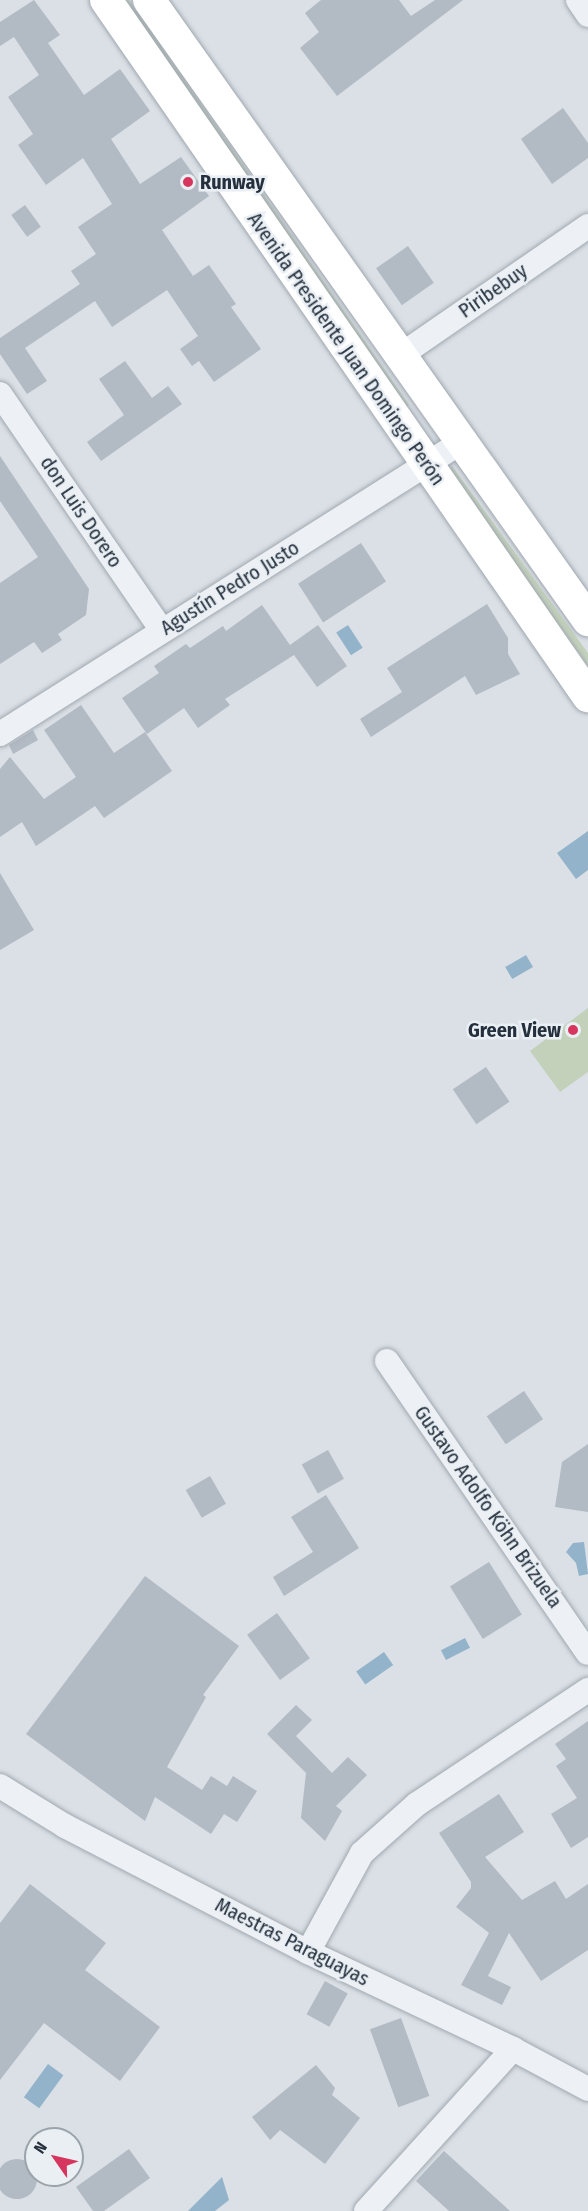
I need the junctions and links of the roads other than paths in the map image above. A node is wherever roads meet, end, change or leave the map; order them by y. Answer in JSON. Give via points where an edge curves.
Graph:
{"nodes":[{"id":1,"x":106,"y":0,"type":"edge"},
{"id":2,"x":149,"y":0,"type":"edge"},
{"id":3,"x":578,"y":0,"type":"edge"},
{"id":4,"x":588,"y":15,"type":"edge"},
{"id":5,"x":588,"y":226,"type":"edge"},
{"id":6,"x":398,"y":357,"type":"junction"},
{"id":7,"x":0,"y":394,"type":"edge"},
{"id":8,"x":460,"y":443,"type":"junction"},
{"id":9,"x":426,"y":466,"type":"junction"},
{"id":10,"x":588,"y":620,"type":"edge"},
{"id":11,"x":162,"y":631,"type":"junction"},
{"id":12,"x":588,"y":696,"type":"edge"},
{"id":13,"x":0,"y":734,"type":"edge"},
{"id":14,"x":387,"y":1361,"type":"dead end"},
{"id":15,"x":588,"y":1653,"type":"edge"},
{"id":16,"x":588,"y":1690,"type":"edge"},
{"id":17,"x":0,"y":1786,"type":"edge"},
{"id":18,"x":308,"y":1952,"type":"junction"},
{"id":19,"x":513,"y":2049,"type":"junction"},
{"id":20,"x":588,"y":2089,"type":"edge"},
{"id":21,"x":366,"y":2211,"type":"edge"}],
"edges":[{"from":1,"to":9,"type":"main road","name":"Avenida Presidente Juan Domingo Perón"},
{"from":2,"to":6,"type":"main road","name":"Avenida Presidente Juan Domingo Perón"},
{"from":3,"to":4,"type":"street"},
{"from":5,"to":6,"type":"street","name":"Piribebuy"},
{"from":6,"to":8,"type":"main road","name":"Avenida Presidente Juan Domingo Perón"},
{"from":7,"to":11,"type":"street","name":"don Luis Dorero"},
{"from":8,"to":9,"type":"street","name":"Agustín Pedro Justo"},
{"from":8,"to":10,"type":"main road","name":"Avenida Presidente Juan Domingo Perón"},
{"from":9,"to":11,"type":"street","name":"Agustín Pedro Justo"},
{"from":9,"to":12,"type":"main road","name":"Avenida Presidente Juan Domingo Perón"},
{"from":11,"to":13,"type":"street","name":"Agustín Pedro Justo"},
{"from":14,"to":15,"type":"street","name":"Gustavo Adolfo Köhn Brizuela"},
{"from":16,"to":18,"type":"street","via":[[417,1804],[362,1853]]},
{"from":17,"to":18,"type":"street","name":"Maestras Paraguayas","via":[[65,1826]]},
{"from":18,"to":19,"type":"street","name":"Maestras Paraguayas"},
{"from":19,"to":20,"type":"street","name":"Maestras Paraguayas"},
{"from":19,"to":21,"type":"street"}]}
